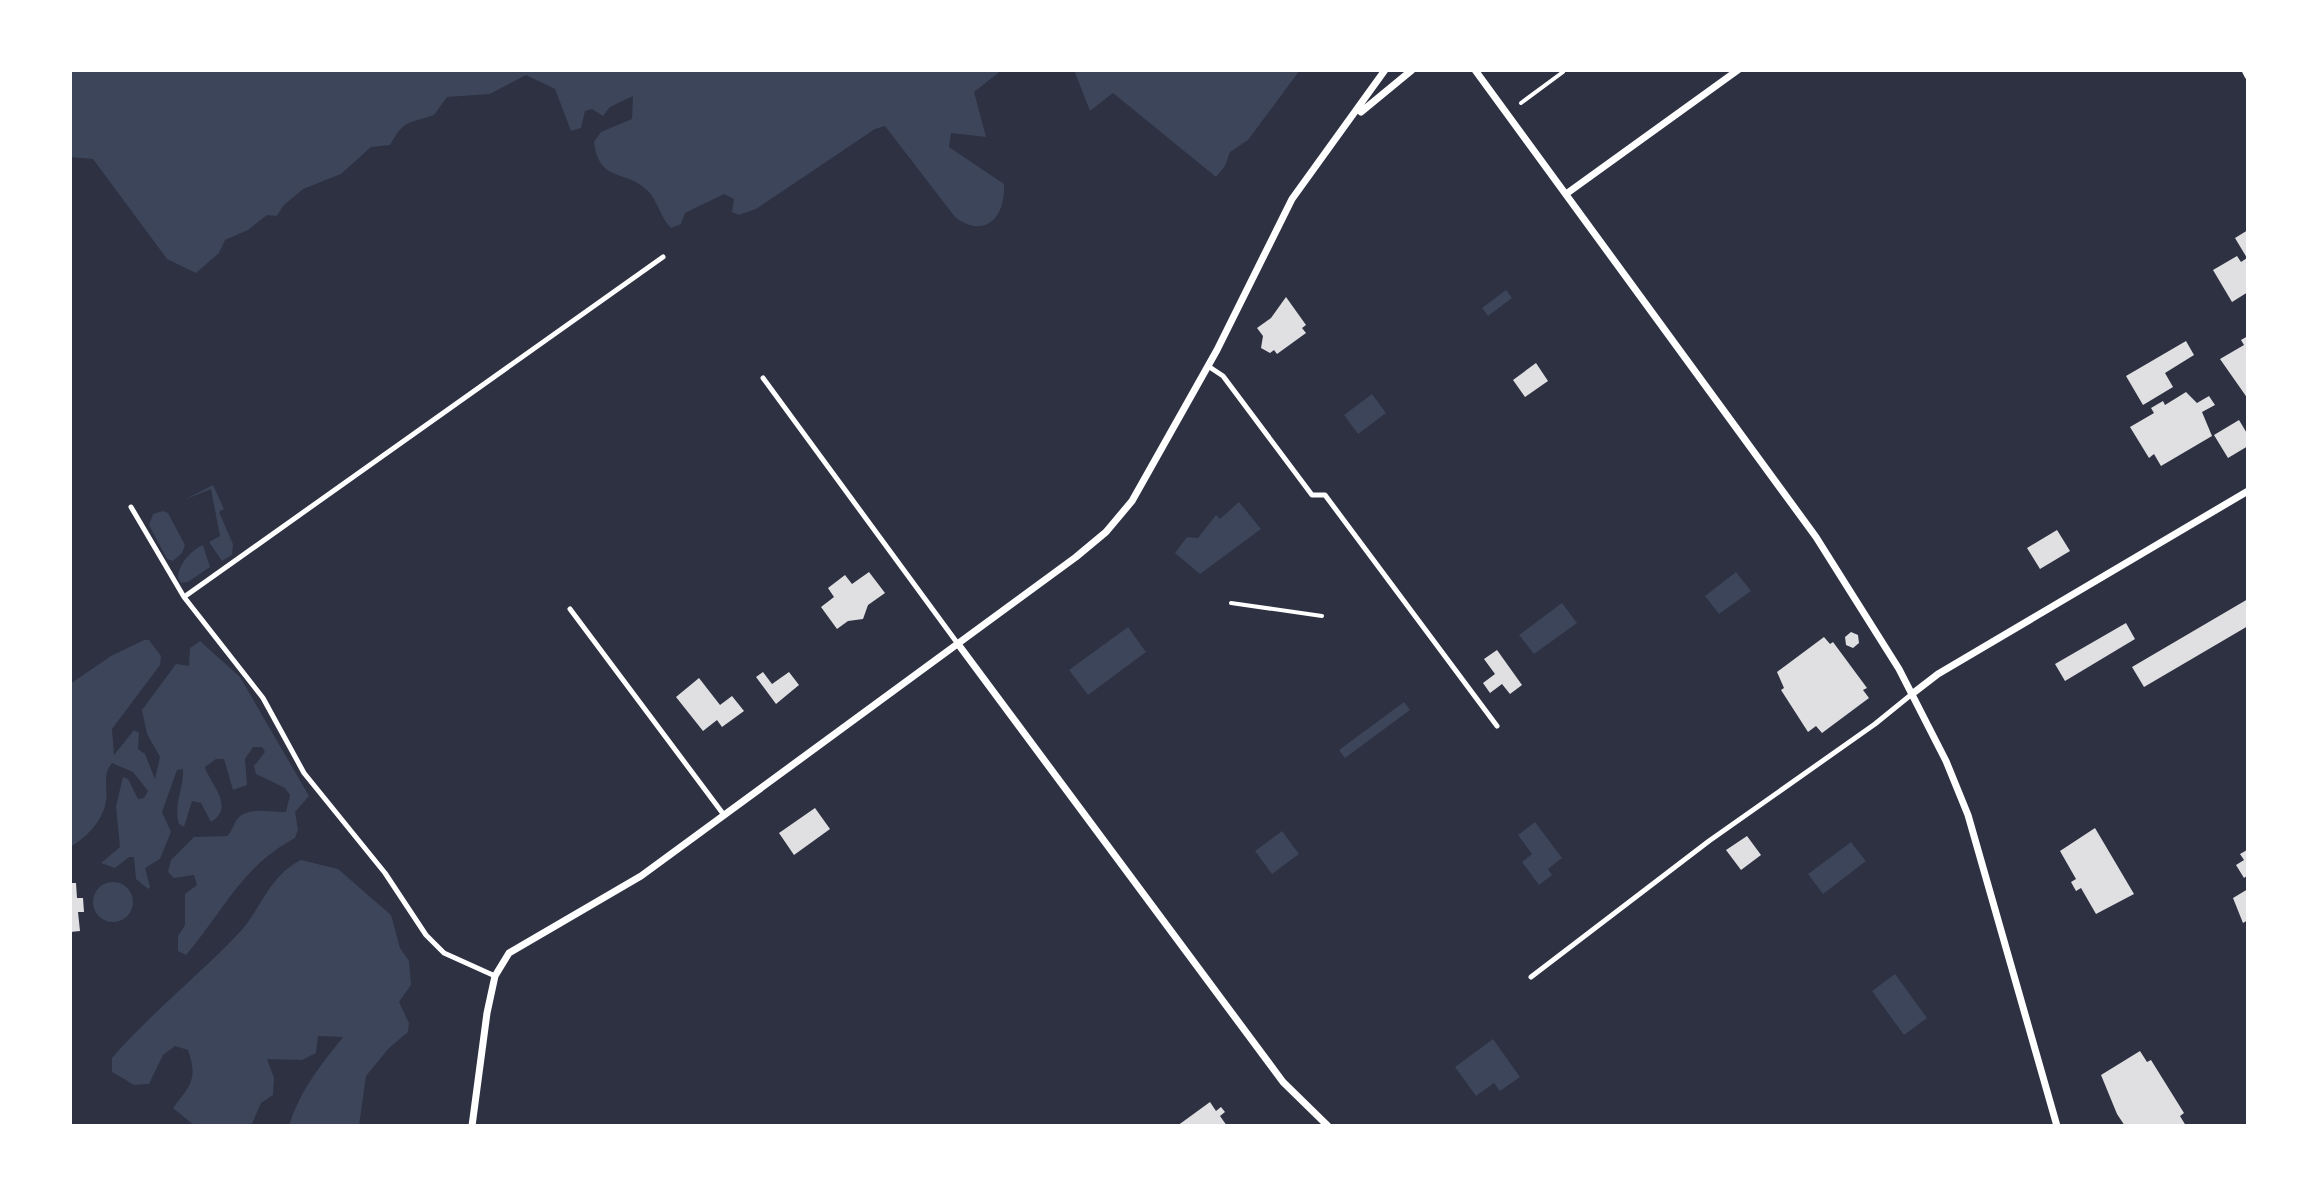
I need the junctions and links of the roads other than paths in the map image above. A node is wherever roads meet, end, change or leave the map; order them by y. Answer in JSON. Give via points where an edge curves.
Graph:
{"nodes":[{"id":1,"x":1385,"y":70,"type":"edge"},
{"id":2,"x":1412,"y":70,"type":"edge"},
{"id":3,"x":1738,"y":70,"type":"edge"},
{"id":4,"x":2245,"y":70,"type":"edge"},
{"id":5,"x":1475,"y":71,"type":"edge"},
{"id":6,"x":1563,"y":72,"type":"edge"},
{"id":7,"x":2248,"y":76,"type":"edge"},
{"id":8,"x":1368,"y":101,"type":"junction"},
{"id":9,"x":1521,"y":103,"type":"dead end"},
{"id":10,"x":1566,"y":194,"type":"junction"},
{"id":11,"x":663,"y":257,"type":"dead end"},
{"id":12,"x":1208,"y":366,"type":"junction"},
{"id":13,"x":763,"y":378,"type":"dead end"},
{"id":14,"x":2248,"y":491,"type":"edge"},
{"id":15,"x":131,"y":507,"type":"dead end"},
{"id":16,"x":184,"y":597,"type":"junction"},
{"id":17,"x":1231,"y":603,"type":"dead end"},
{"id":18,"x":570,"y":609,"type":"dead end"},
{"id":19,"x":1322,"y":616,"type":"dead end"},
{"id":20,"x":958,"y":644,"type":"junction"},
{"id":21,"x":1912,"y":694,"type":"junction"},
{"id":22,"x":1497,"y":726,"type":"dead end"},
{"id":23,"x":724,"y":815,"type":"junction"},
{"id":24,"x":495,"y":976,"type":"junction"},
{"id":25,"x":1531,"y":977,"type":"dead end"},
{"id":26,"x":472,"y":1126,"type":"edge"},
{"id":27,"x":1328,"y":1126,"type":"edge"},
{"id":28,"x":2057,"y":1126,"type":"edge"}],
"edges":[{"from":1,"to":8,"type":"street"},
{"from":2,"to":8,"type":"street"},
{"from":3,"to":10,"type":"street"},
{"from":4,"to":7,"type":"street"},
{"from":5,"to":10,"type":"street"},
{"from":6,"to":9,"type":"street"},
{"from":8,"to":12,"type":"street","via":[[1292,199]]},
{"from":10,"to":21,"type":"street","via":[[1838,567]]},
{"from":11,"to":16,"type":"street"},
{"from":12,"to":20,"type":"street","via":[[1120,517]]},
{"from":12,"to":22,"type":"street","via":[[1223,376],[1312,495],[1325,495]]},
{"from":13,"to":20,"type":"street"},
{"from":14,"to":21,"type":"street"},
{"from":15,"to":16,"type":"street"},
{"from":16,"to":24,"type":"street","via":[[254,683],[304,773],[385,873],[432,943]]},
{"from":17,"to":19,"type":"street"},
{"from":18,"to":23,"type":"street"},
{"from":20,"to":23,"type":"street"},
{"from":20,"to":27,"type":"street","via":[[1283,1082]]},
{"from":21,"to":25,"type":"street"},
{"from":21,"to":28,"type":"street","via":[[1968,815]]},
{"from":23,"to":24,"type":"street","via":[[625,887],[517,946]]},
{"from":24,"to":26,"type":"street"}]}
